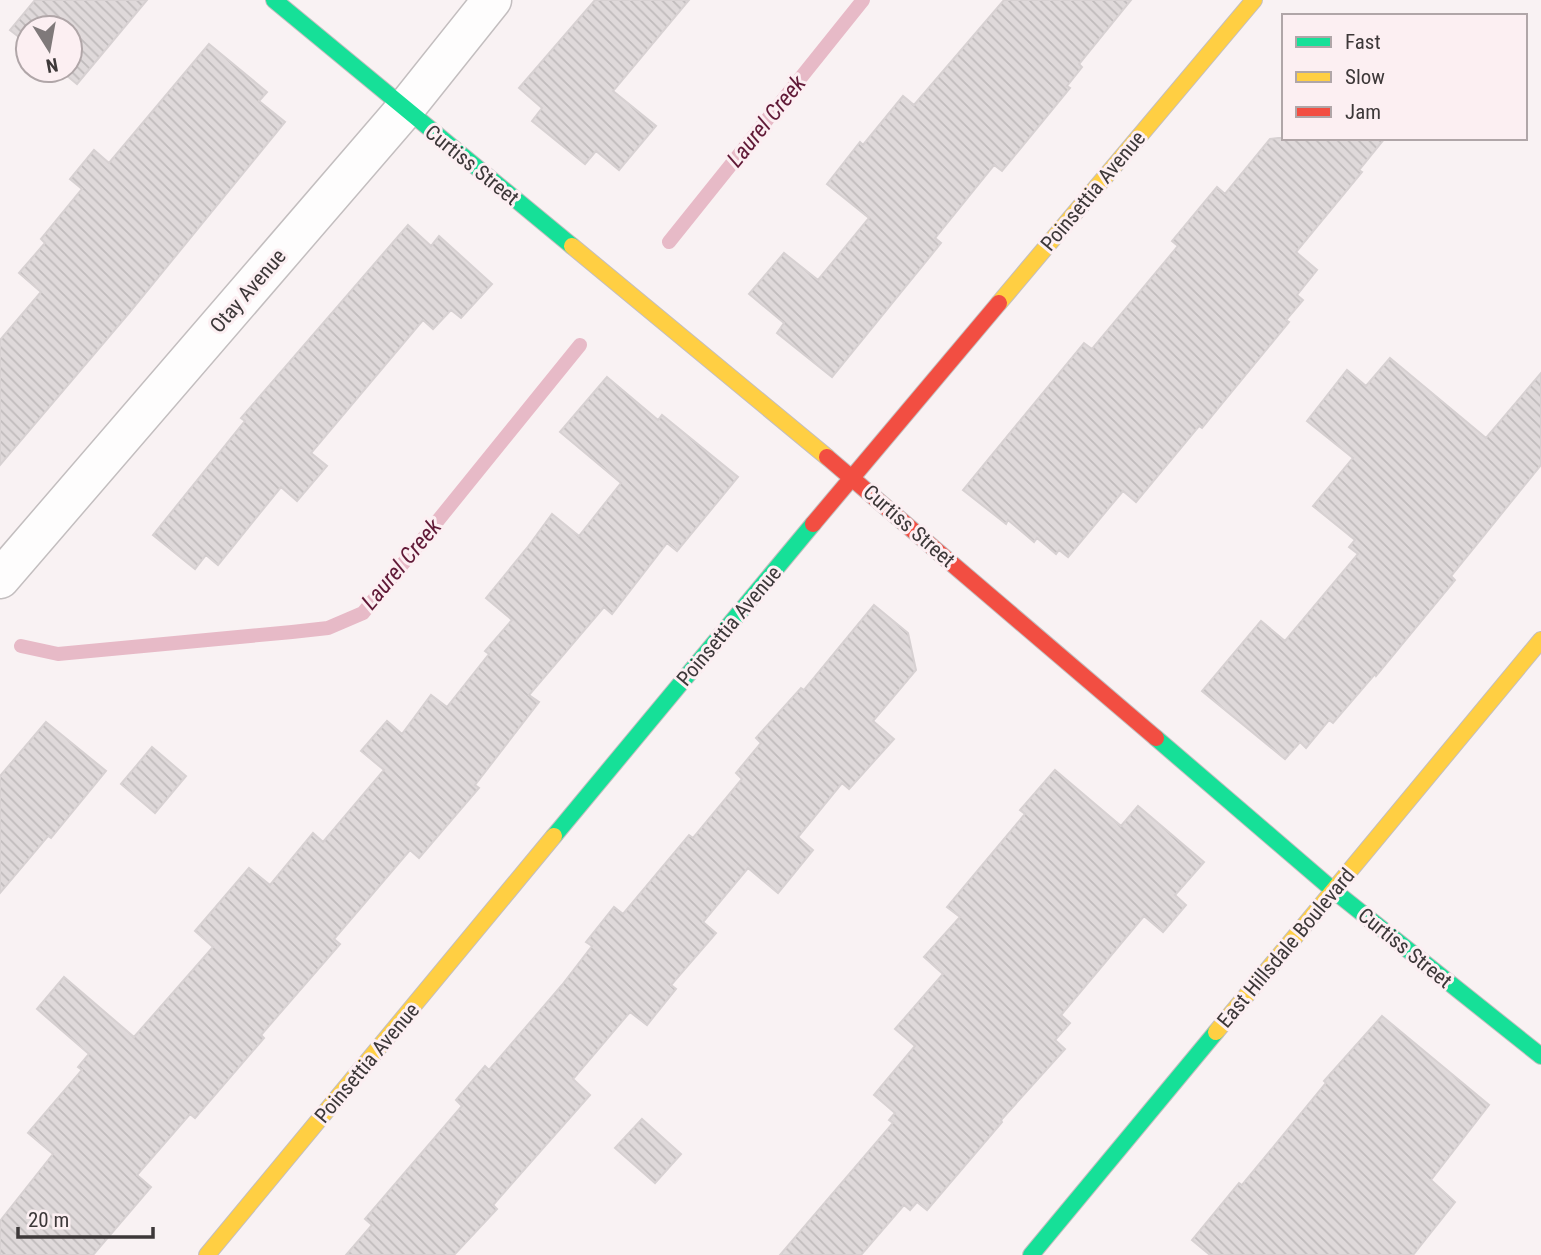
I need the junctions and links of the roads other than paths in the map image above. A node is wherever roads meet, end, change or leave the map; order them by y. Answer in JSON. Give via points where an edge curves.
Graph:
{"nodes":[{"id":1,"x":274,"y":0,"type":"edge"},
{"id":2,"x":492,"y":0,"type":"edge"},
{"id":3,"x":1254,"y":0,"type":"edge"},
{"id":4,"x":405,"y":109,"type":"junction"},
{"id":5,"x":852,"y":477,"type":"junction"},
{"id":6,"x":0,"y":579,"type":"edge"},
{"id":7,"x":1541,"y":640,"type":"edge"},
{"id":8,"x":1333,"y":890,"type":"junction"},
{"id":9,"x":1541,"y":1056,"type":"edge"},
{"id":10,"x":207,"y":1255,"type":"edge"},
{"id":11,"x":1031,"y":1255,"type":"edge"}],
"edges":[{"from":1,"to":4,"type":"street","name":"Curtiss Street"},
{"from":2,"to":4,"type":"street","name":"Otay Avenue"},
{"from":3,"to":5,"type":"street","name":"Poinsettia Avenue"},
{"from":4,"to":5,"type":"street","name":"Curtiss Street"},
{"from":4,"to":6,"type":"street","name":"Otay Avenue"},
{"from":5,"to":8,"type":"street","name":"Curtiss Street"},
{"from":5,"to":10,"type":"street","name":"Poinsettia Avenue"},
{"from":7,"to":8,"type":"street","name":"East Hillsdale Boulevard"},
{"from":8,"to":9,"type":"street","name":"Curtiss Street"},
{"from":8,"to":11,"type":"street","name":"East Hillsdale Boulevard"}]}
